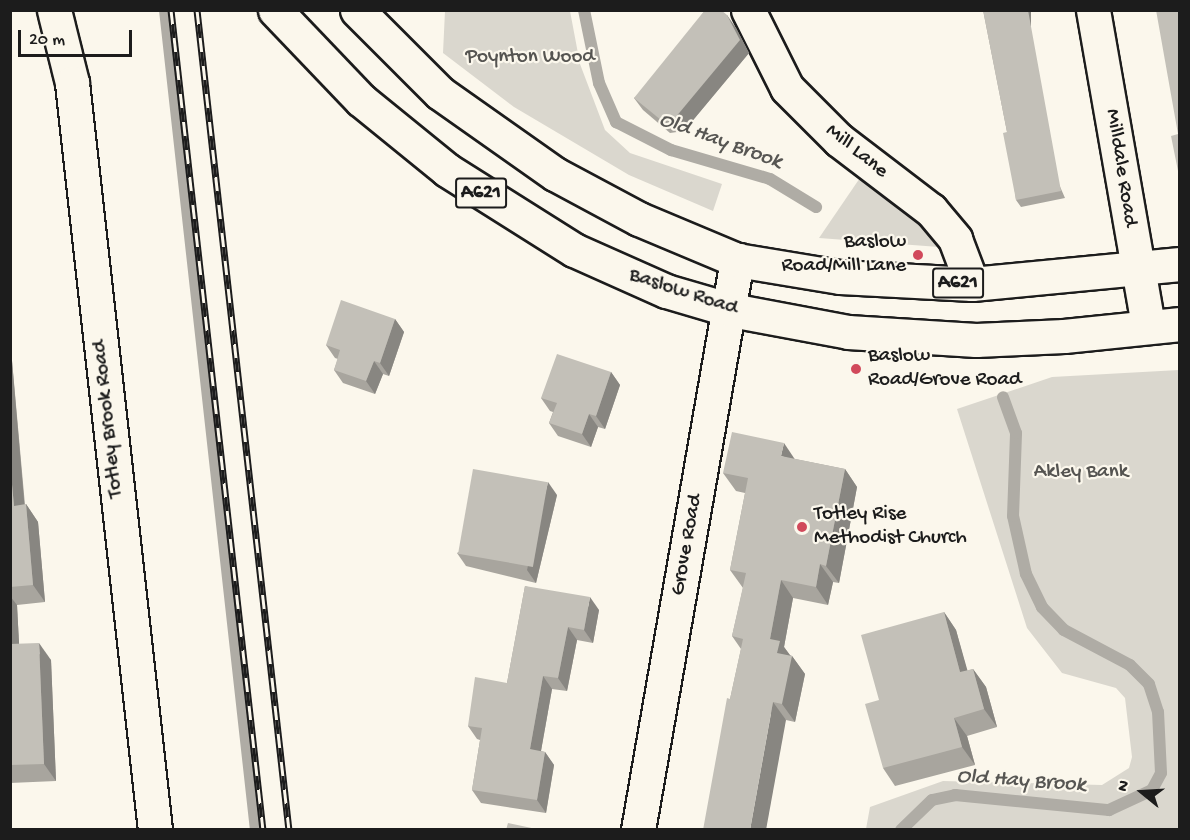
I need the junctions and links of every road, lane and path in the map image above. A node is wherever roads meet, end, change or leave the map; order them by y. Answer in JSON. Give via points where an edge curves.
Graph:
{"nodes":[{"id":1,"x":54,"y":10,"type":"edge"},
{"id":2,"x":275,"y":10,"type":"edge"},
{"id":3,"x":357,"y":10,"type":"edge"},
{"id":4,"x":748,"y":10,"type":"edge"},
{"id":5,"x":1093,"y":10,"type":"edge"},
{"id":6,"x":737,"y":260,"type":"junction"},
{"id":7,"x":1179,"y":264,"type":"edge"},
{"id":8,"x":1136,"y":267,"type":"junction"},
{"id":9,"x":972,"y":284,"type":"junction"},
{"id":10,"x":731,"y":310,"type":"junction"},
{"id":11,"x":1148,"y":324,"type":"junction"},
{"id":12,"x":1179,"y":324,"type":"edge"},
{"id":13,"x":155,"y":830,"type":"edge"},
{"id":14,"x":638,"y":830,"type":"edge"}],
"edges":[{"from":1,"to":13,"type":"street","name":"Totley Brook Road","via":[[72,83]]},
{"from":2,"to":10,"type":"street","name":"Baslow Road","number":"A621","via":[[368,106],[477,191],[620,273]]},
{"from":3,"to":6,"type":"street","number":"A621","via":[[440,93],[555,174],[639,219]]},
{"from":4,"to":9,"type":"street","name":"Mill Lane","via":[[787,88],[839,140],[930,210],[955,239]]},
{"from":5,"to":8,"type":"street","name":"Milldale Road"},
{"from":6,"to":9,"type":"street","number":"A621","via":[[840,277]]},
{"from":6,"to":10,"type":"street","name":"Grove Road"},
{"from":7,"to":8,"type":"street","number":"A621"},
{"from":8,"to":9,"type":"street","number":"A621"},
{"from":8,"to":11,"type":"street","name":"Milldale Road"},
{"from":10,"to":11,"type":"street","name":"Baslow Road","number":"A621","via":[[848,332],[976,340],[1064,336]]},
{"from":10,"to":14,"type":"street","name":"Grove Road"},
{"from":11,"to":12,"type":"street","name":"Baslow Road","number":"A621"}]}
